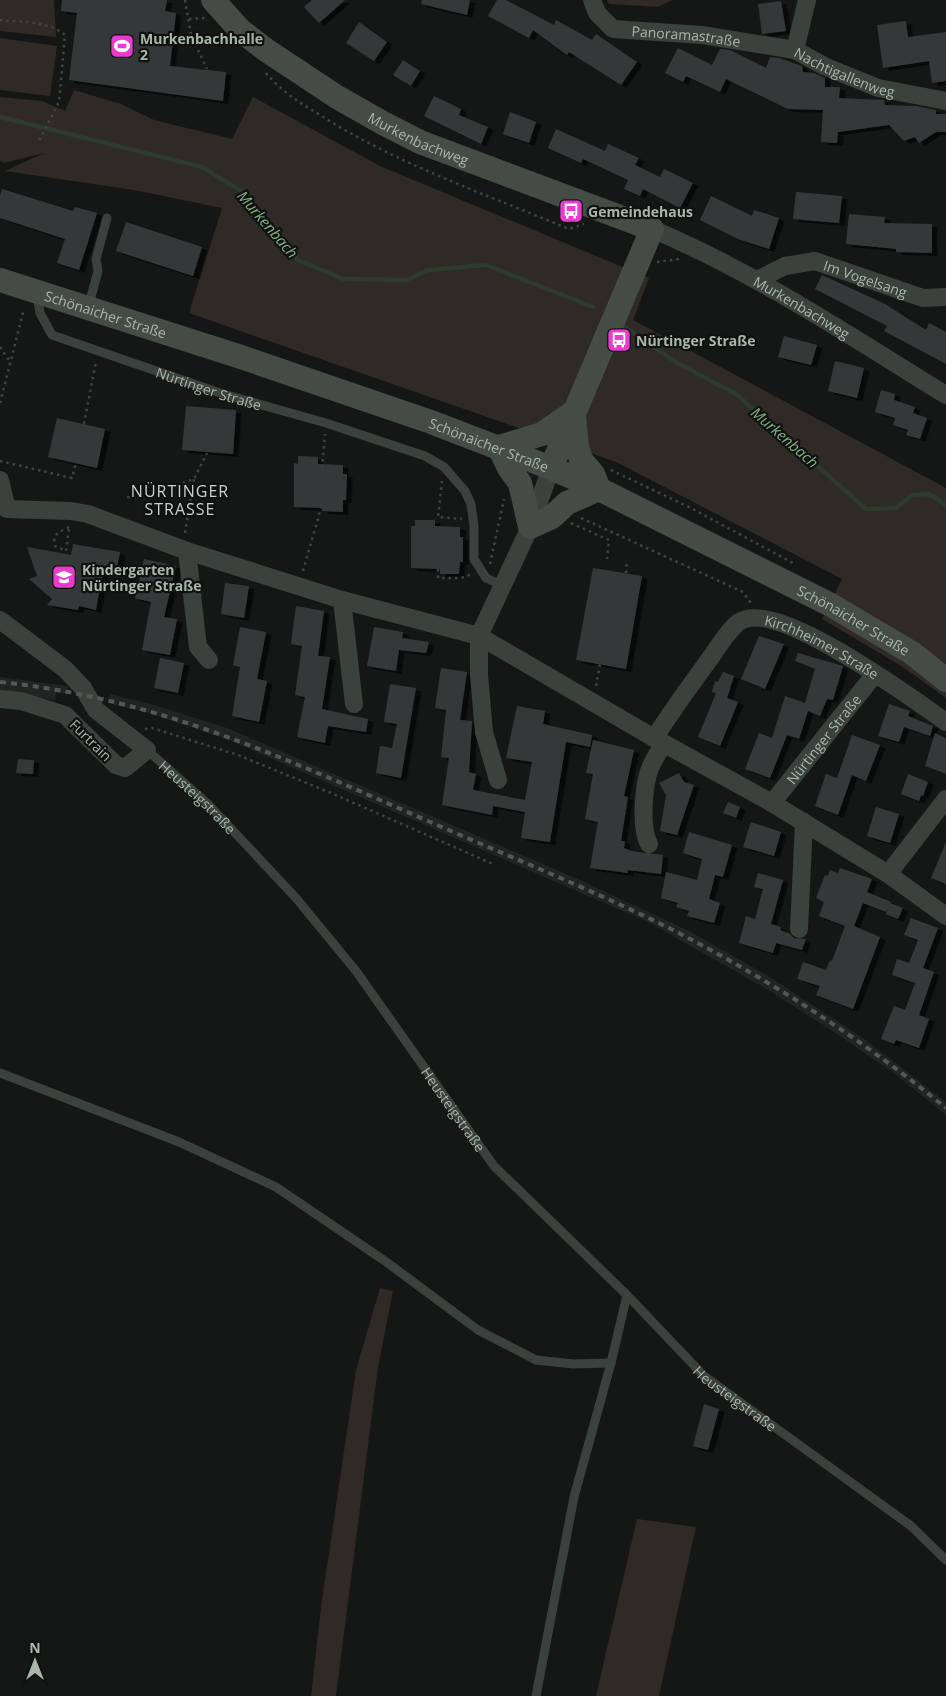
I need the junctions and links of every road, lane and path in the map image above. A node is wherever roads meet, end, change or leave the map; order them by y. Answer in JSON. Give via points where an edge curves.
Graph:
{"nodes":[{"id":1,"x":185,"y":0,"type":"edge"},
{"id":2,"x":592,"y":0,"type":"edge"},
{"id":3,"x":807,"y":0,"type":"edge"},
{"id":4,"x":210,"y":9,"type":"edge"},
{"id":5,"x":189,"y":19,"type":"junction"},
{"id":6,"x":0,"y":20,"type":"edge"},
{"id":7,"x":795,"y":50,"type":"junction"},
{"id":8,"x":207,"y":69,"type":"dead end"},
{"id":9,"x":946,"y":101,"type":"edge"},
{"id":10,"x":38,"y":142,"type":"dead end"},
{"id":11,"x":107,"y":218,"type":"dead end"},
{"id":12,"x":652,"y":229,"type":"junction"},
{"id":13,"x":639,"y":259,"type":"junction"},
{"id":14,"x":684,"y":259,"type":"dead end"},
{"id":15,"x":0,"y":280,"type":"edge"},
{"id":16,"x":757,"y":280,"type":"junction"},
{"id":17,"x":946,"y":298,"type":"edge"},
{"id":18,"x":31,"y":300,"type":"junction"},
{"id":19,"x":88,"y":308,"type":"junction"},
{"id":20,"x":0,"y":347,"type":"edge"},
{"id":21,"x":98,"y":350,"type":"junction"},
{"id":22,"x":10,"y":362,"type":"junction"},
{"id":23,"x":946,"y":394,"type":"edge"},
{"id":24,"x":0,"y":403,"type":"edge"},
{"id":25,"x":574,"y":412,"type":"junction"},
{"id":26,"x":326,"y":423,"type":"junction"},
{"id":27,"x":84,"y":424,"type":"dead end"},
{"id":28,"x":499,"y":447,"type":"junction"},
{"id":29,"x":207,"y":453,"type":"dead end"},
{"id":30,"x":0,"y":462,"type":"edge"},
{"id":31,"x":76,"y":463,"type":"dead end"},
{"id":32,"x":444,"y":467,"type":"junction"},
{"id":33,"x":322,"y":468,"type":"dead end"},
{"id":34,"x":551,"y":468,"type":"junction"},
{"id":35,"x":194,"y":479,"type":"junction"},
{"id":36,"x":0,"y":480,"type":"edge"},
{"id":37,"x":599,"y":489,"type":"junction"},
{"id":38,"x":505,"y":494,"type":"dead end"},
{"id":39,"x":126,"y":497,"type":"dead end"},
{"id":40,"x":320,"y":508,"type":"dead end"},
{"id":41,"x":569,"y":508,"type":"junction"},
{"id":42,"x":71,"y":510,"type":"junction"},
{"id":43,"x":4,"y":513,"type":"edge"},
{"id":44,"x":473,"y":520,"type":"junction"},
{"id":45,"x":530,"y":527,"type":"junction"},
{"id":46,"x":69,"y":528,"type":"junction"},
{"id":47,"x":184,"y":550,"type":"junction"},
{"id":48,"x":608,"y":559,"type":"dead end"},
{"id":49,"x":627,"y":561,"type":"dead end"},
{"id":50,"x":480,"y":568,"type":"junction"},
{"id":51,"x":438,"y":569,"type":"dead end"},
{"id":52,"x":626,"y":573,"type":"dead end"},
{"id":53,"x":486,"y":578,"type":"junction"},
{"id":54,"x":504,"y":586,"type":"junction"},
{"id":55,"x":299,"y":587,"type":"junction"},
{"id":56,"x":342,"y":600,"type":"junction"},
{"id":57,"x":762,"y":618,"type":"junction"},
{"id":58,"x":0,"y":620,"type":"edge"},
{"id":59,"x":479,"y":636,"type":"junction"},
{"id":60,"x":209,"y":660,"type":"dead end"},
{"id":61,"x":600,"y":664,"type":"dead end"},
{"id":62,"x":875,"y":674,"type":"junction"},
{"id":63,"x":946,"y":680,"type":"edge"},
{"id":64,"x":0,"y":699,"type":"edge"},
{"id":65,"x":594,"y":703,"type":"junction"},
{"id":66,"x":354,"y":704,"type":"dead end"},
{"id":67,"x":946,"y":722,"type":"edge"},
{"id":68,"x":127,"y":734,"type":"junction"},
{"id":69,"x":659,"y":741,"type":"junction"},
{"id":70,"x":147,"y":750,"type":"junction"},
{"id":71,"x":498,"y":780,"type":"dead end"},
{"id":72,"x":946,"y":799,"type":"edge"},
{"id":73,"x":772,"y":804,"type":"junction"},
{"id":74,"x":804,"y":822,"type":"junction"},
{"id":75,"x":649,"y":844,"type":"dead end"},
{"id":76,"x":493,"y":864,"type":"dead end"},
{"id":77,"x":888,"y":874,"type":"junction"},
{"id":78,"x":946,"y":916,"type":"edge"},
{"id":79,"x":799,"y":929,"type":"dead end"},
{"id":80,"x":0,"y":1073,"type":"edge"},
{"id":81,"x":627,"y":1295,"type":"junction"},
{"id":82,"x":611,"y":1363,"type":"junction"},
{"id":83,"x":946,"y":1560,"type":"edge"},
{"id":84,"x":536,"y":1696,"type":"edge"}],
"edges":[{"from":1,"to":5,"type":"path"},
{"from":2,"to":7,"type":"street","name":"Panoramastraße","via":[[597,13],[613,29],[702,36]]},
{"from":3,"to":7,"type":"street","name":"Nachtigallenweg"},
{"from":4,"to":5,"type":"path"},
{"from":4,"to":12,"type":"main road","name":"Murkenbachweg","via":[[337,97],[420,142]]},
{"from":5,"to":8,"type":"path","via":[[191,34]]},
{"from":6,"to":10,"type":"path","via":[[29,22],[64,34],[59,102]]},
{"from":7,"to":9,"type":"street","name":"Nachtigallenweg","via":[[878,88]]},
{"from":11,"to":19,"type":"lane"},
{"from":12,"to":13,"type":"main road"},
{"from":12,"to":16,"type":"street","name":"Murkenbachweg","via":[[697,248]]},
{"from":13,"to":14,"type":"path","via":[[652,263]]},
{"from":13,"to":25,"type":"main road"},
{"from":15,"to":18,"type":"main road","name":"Schönaicher Straße"},
{"from":16,"to":17,"type":"street","name":"Im Vogelsang","via":[[785,266],[816,262],[922,298]]},
{"from":16,"to":23,"type":"street","name":"Murkenbachweg"},
{"from":18,"to":19,"type":"main road","name":"Schönaicher Straße"},
{"from":18,"to":21,"type":"lane","name":"Nürtinger Straße","via":[[52,335]]},
{"from":18,"to":22,"type":"path"},
{"from":19,"to":28,"type":"main road","name":"Schönaicher Straße","via":[[238,356]]},
{"from":20,"to":22,"type":"path"},
{"from":21,"to":26,"type":"lane","name":"Nürtinger Straße","via":[[223,394]]},
{"from":21,"to":27,"type":"path"},
{"from":22,"to":24,"type":"path"},
{"from":25,"to":28,"type":"main road","via":[[542,434]]},
{"from":25,"to":34,"type":"main road"},
{"from":25,"to":37,"type":"main road","via":[[581,460],[593,474]]},
{"from":26,"to":32,"type":"lane","name":"Nürtinger Straße","via":[[425,456]]},
{"from":26,"to":33,"type":"path"},
{"from":28,"to":34,"type":"main road","name":"Schönaicher Straße"},
{"from":28,"to":45,"type":"main road","via":[[520,483]]},
{"from":29,"to":35,"type":"path"},
{"from":30,"to":31,"type":"path","via":[[72,478]]},
{"from":32,"to":44,"type":"lane","name":"Nürtinger Straße","via":[[465,491]]},
{"from":32,"to":44,"type":"path","via":[[438,517]]},
{"from":34,"to":37,"type":"main road","name":"Schönaicher Straße"},
{"from":34,"to":45,"type":"street"},
{"from":35,"to":39,"type":"path","via":[[140,498]]},
{"from":35,"to":47,"type":"path"},
{"from":36,"to":43,"type":"street"},
{"from":37,"to":41,"type":"main road"},
{"from":37,"to":63,"type":"main road","name":"Schönaicher Straße","via":[[831,605],[912,653]]},
{"from":38,"to":53,"type":"path"},
{"from":40,"to":55,"type":"path"},
{"from":41,"to":45,"type":"main road"},
{"from":41,"to":48,"type":"path","via":[[563,520],[609,540]]},
{"from":41,"to":57,"type":"path","via":[[743,592]]},
{"from":42,"to":43,"type":"street"},
{"from":42,"to":46,"type":"path"},
{"from":42,"to":47,"type":"street"},
{"from":44,"to":50,"type":"lane","name":"Nürtinger Straße","via":[[474,559]]},
{"from":45,"to":54,"type":"street"},
{"from":46,"to":46,"type":"path","via":[[58,532],[54,541],[55,546],[66,551]]},
{"from":47,"to":55,"type":"street"},
{"from":47,"to":60,"type":"street","via":[[198,647]]},
{"from":49,"to":52,"type":"path"},
{"from":50,"to":51,"type":"path","via":[[461,578],[438,578]]},
{"from":50,"to":53,"type":"lane","name":"Nürtinger Straße"},
{"from":53,"to":54,"type":"lane"},
{"from":54,"to":59,"type":"street"},
{"from":55,"to":56,"type":"street"},
{"from":56,"to":59,"type":"street"},
{"from":56,"to":66,"type":"street"},
{"from":57,"to":62,"type":"street","name":"Kirchheimer Straße","via":[[800,630]]},
{"from":57,"to":69,"type":"street","name":"Kirchheimer Straße","via":[[738,622],[724,638]]},
{"from":58,"to":68,"type":"street","name":"Heusteigstraße","via":[[64,669],[83,688],[96,710]]},
{"from":59,"to":65,"type":"street"},
{"from":59,"to":71,"type":"street","via":[[484,732]]},
{"from":61,"to":65,"type":"path"},
{"from":62,"to":67,"type":"street","name":"Kirchheimer Straße"},
{"from":62,"to":73,"type":"street","name":"Nürtinger Straße"},
{"from":64,"to":70,"type":"street","name":"Furtrain","via":[[21,701],[65,715],[116,765],[125,768]]},
{"from":65,"to":69,"type":"street"},
{"from":68,"to":70,"type":"street","name":"Heusteigstraße"},
{"from":68,"to":76,"type":"path","via":[[152,728],[238,756]]},
{"from":69,"to":73,"type":"street"},
{"from":69,"to":75,"type":"street","via":[[646,788],[644,822]]},
{"from":70,"to":81,"type":"lane","name":"Heusteigstraße","via":[[208,804],[296,898],[356,971],[494,1166]]},
{"from":72,"to":77,"type":"street"},
{"from":73,"to":74,"type":"street"},
{"from":74,"to":77,"type":"street"},
{"from":74,"to":79,"type":"street"},
{"from":77,"to":78,"type":"street"},
{"from":80,"to":82,"type":"lane","via":[[179,1142],[276,1187],[385,1261],[478,1330],[536,1360],[573,1364]]},
{"from":81,"to":82,"type":"lane"},
{"from":81,"to":83,"type":"lane","name":"Heusteigstraße","via":[[704,1376],[911,1526]]},
{"from":82,"to":84,"type":"lane","via":[[574,1497]]}]}
